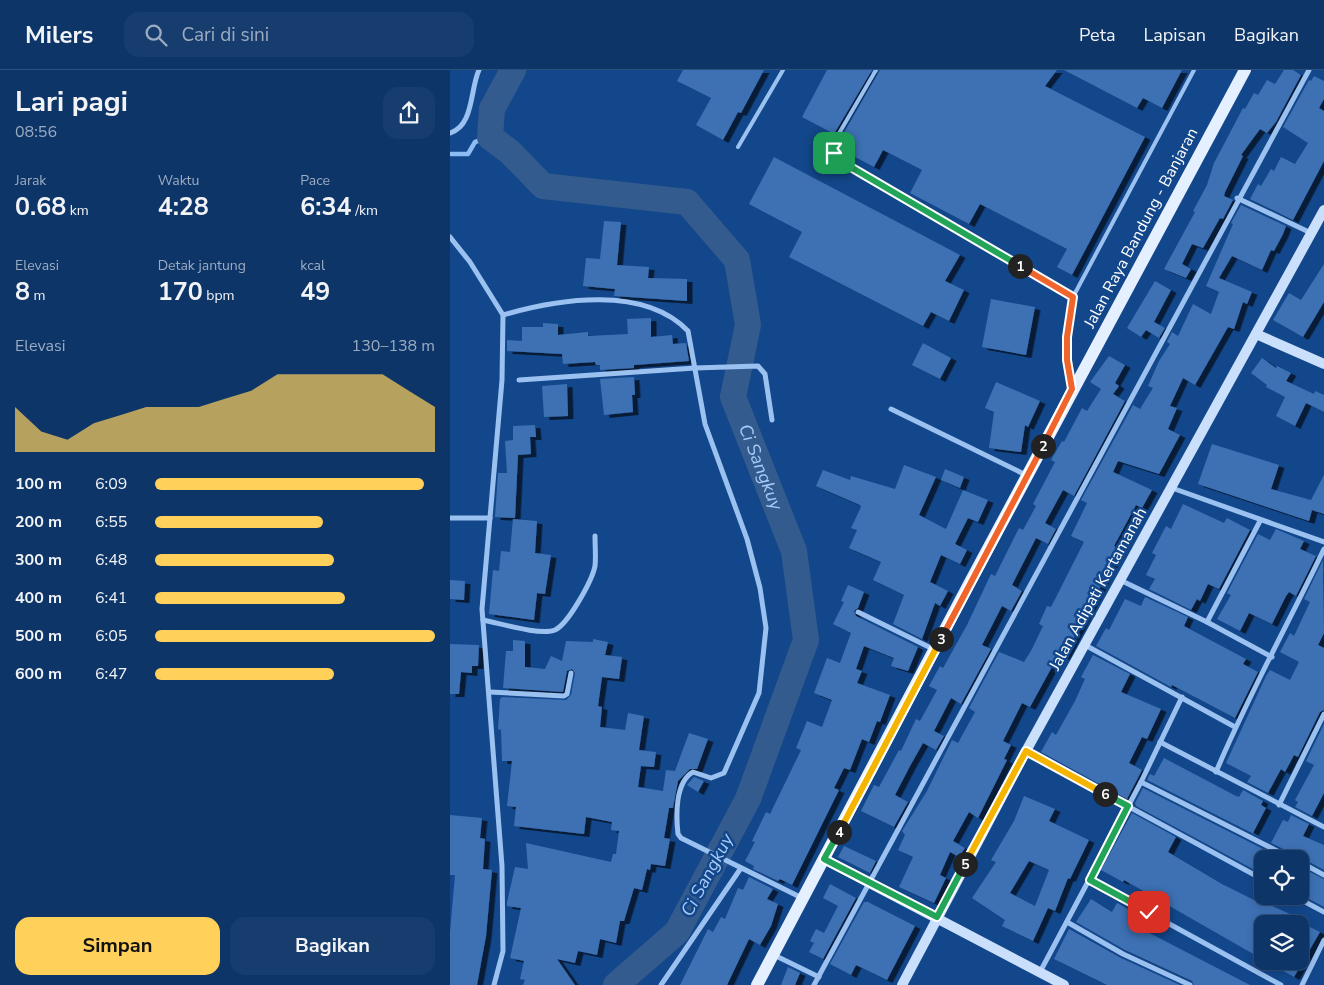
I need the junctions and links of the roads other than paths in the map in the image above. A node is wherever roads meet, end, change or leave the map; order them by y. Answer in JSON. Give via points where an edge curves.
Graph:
{"nodes":[{"id":1,"x":479,"y":70,"type":"edge"},
{"id":2,"x":783,"y":70,"type":"edge"},
{"id":3,"x":1194,"y":70,"type":"edge"},
{"id":4,"x":1244,"y":70,"type":"edge"},
{"id":5,"x":1309,"y":70,"type":"edge"},
{"id":6,"x":874,"y":71,"type":"edge"},
{"id":7,"x":450,"y":133,"type":"edge"},
{"id":8,"x":738,"y":147,"type":"dead end"},
{"id":9,"x":1239,"y":200,"type":"junction"},
{"id":10,"x":1324,"y":210,"type":"edge"},
{"id":11,"x":1320,"y":223,"type":"edge"},
{"id":12,"x":1311,"y":233,"type":"junction"},
{"id":13,"x":450,"y":237,"type":"edge"},
{"id":14,"x":1073,"y":297,"type":"junction"},
{"id":15,"x":503,"y":315,"type":"junction"},
{"id":16,"x":1256,"y":334,"type":"junction"},
{"id":17,"x":1324,"y":364,"type":"edge"},
{"id":18,"x":695,"y":368,"type":"junction"},
{"id":19,"x":519,"y":380,"type":"dead end"},
{"id":20,"x":1072,"y":389,"type":"junction"},
{"id":21,"x":891,"y":409,"type":"dead end"},
{"id":22,"x":772,"y":420,"type":"dead end"},
{"id":23,"x":1028,"y":476,"type":"junction"},
{"id":24,"x":1172,"y":488,"type":"junction"},
{"id":25,"x":450,"y":518,"type":"edge"},
{"id":26,"x":490,"y":518,"type":"junction"},
{"id":27,"x":1260,"y":521,"type":"junction"},
{"id":28,"x":595,"y":536,"type":"dead end"},
{"id":29,"x":1324,"y":542,"type":"edge"},
{"id":30,"x":1324,"y":550,"type":"edge"},
{"id":31,"x":1120,"y":580,"type":"junction"},
{"id":32,"x":858,"y":612,"type":"dead end"},
{"id":33,"x":483,"y":620,"type":"junction"},
{"id":34,"x":1207,"y":622,"type":"junction"},
{"id":35,"x":1085,"y":645,"type":"junction"},
{"id":36,"x":936,"y":650,"type":"junction"},
{"id":37,"x":1272,"y":657,"type":"junction"},
{"id":38,"x":571,"y":673,"type":"dead end"},
{"id":39,"x":490,"y":692,"type":"junction"},
{"id":40,"x":1182,"y":697,"type":"junction"},
{"id":41,"x":1324,"y":714,"type":"edge"},
{"id":42,"x":1236,"y":727,"type":"junction"},
{"id":43,"x":1160,"y":742,"type":"junction"},
{"id":44,"x":1026,"y":751,"type":"junction"},
{"id":45,"x":1216,"y":772,"type":"junction"},
{"id":46,"x":1141,"y":782,"type":"junction"},
{"id":47,"x":1279,"y":805,"type":"junction"},
{"id":48,"x":1128,"y":806,"type":"junction"},
{"id":49,"x":1324,"y":827,"type":"edge"},
{"id":50,"x":1275,"y":850,"type":"edge"},
{"id":51,"x":824,"y":859,"type":"junction"},
{"id":52,"x":740,"y":867,"type":"junction"},
{"id":53,"x":1309,"y":867,"type":"edge"},
{"id":54,"x":1254,"y":875,"type":"edge"},
{"id":55,"x":1324,"y":875,"type":"edge"},
{"id":56,"x":1090,"y":880,"type":"junction"},
{"id":57,"x":870,"y":883,"type":"junction"},
{"id":58,"x":803,"y":898,"type":"junction"},
{"id":59,"x":1309,"y":904,"type":"edge"},
{"id":60,"x":1324,"y":912,"type":"edge"},
{"id":61,"x":937,"y":917,"type":"junction"},
{"id":62,"x":1067,"y":922,"type":"junction"},
{"id":63,"x":1324,"y":940,"type":"edge"},
{"id":64,"x":773,"y":954,"type":"junction"},
{"id":65,"x":1040,"y":972,"type":"junction"},
{"id":66,"x":819,"y":977,"type":"junction"},
{"id":67,"x":1059,"y":984,"type":"edge"},
{"id":68,"x":494,"y":985,"type":"edge"},
{"id":69,"x":661,"y":985,"type":"edge"},
{"id":70,"x":757,"y":985,"type":"edge"},
{"id":71,"x":814,"y":985,"type":"edge"},
{"id":72,"x":902,"y":985,"type":"edge"},
{"id":73,"x":1190,"y":985,"type":"edge"},
{"id":74,"x":1281,"y":985,"type":"edge"},
{"id":75,"x":1302,"y":985,"type":"edge"}],
"edges":[{"from":1,"to":7,"type":"street","via":[[465,121],[457,131]]},
{"from":2,"to":8,"type":"lane"},
{"from":3,"to":14,"type":"lane"},
{"from":4,"to":20,"type":"main road","name":"Jalan Raya Bandung - Banjaran"},
{"from":5,"to":9,"type":"street"},
{"from":6,"to":14,"type":"lane","via":[[834,142],[834,153],[842,162]]},
{"from":9,"to":12,"type":"street","via":[[1237,198]]},
{"from":9,"to":57,"type":"street"},
{"from":10,"to":11,"type":"main road","name":"Jalan Adipati Kertamanah"},
{"from":11,"to":12,"type":"main road","name":"Jalan Adipati Kertamanah"},
{"from":12,"to":16,"type":"main road","name":"Jalan Adipati Kertamanah"},
{"from":13,"to":15,"type":"street"},
{"from":14,"to":20,"type":"lane","via":[[1067,337]]},
{"from":15,"to":18,"type":"street","via":[[586,300],[646,306],[680,322],[688,331]]},
{"from":15,"to":26,"type":"street","via":[[502,380]]},
{"from":16,"to":17,"type":"main road"},
{"from":16,"to":24,"type":"main road","name":"Jalan Adipati Kertamanah"},
{"from":18,"to":19,"type":"street"},
{"from":18,"to":22,"type":"street","via":[[758,366],[765,374]]},
{"from":18,"to":52,"type":"street","via":[[705,424],[747,539],[766,628],[758,693],[724,773],[711,778],[693,772],[686,776],[682,784],[677,828],[681,838]]},
{"from":20,"to":23,"type":"main road","name":"Jalan Raya Bandung - Banjaran"},
{"from":21,"to":23,"type":"street"},
{"from":23,"to":36,"type":"main road","name":"Jalan Raya Bandung - Banjaran"},
{"from":24,"to":27,"type":"street"},
{"from":24,"to":31,"type":"main road","name":"Jalan Adipati Kertamanah"},
{"from":25,"to":26,"type":"street"},
{"from":26,"to":33,"type":"street"},
{"from":27,"to":29,"type":"street"},
{"from":27,"to":34,"type":"street"},
{"from":28,"to":33,"type":"street","via":[[591,580],[564,624],[554,631],[542,632]]},
{"from":30,"to":37,"type":"street"},
{"from":31,"to":34,"type":"street"},
{"from":31,"to":35,"type":"main road","name":"Jalan Adipati Kertamanah"},
{"from":32,"to":36,"type":"street"},
{"from":33,"to":39,"type":"street"},
{"from":34,"to":37,"type":"street"},
{"from":35,"to":40,"type":"street"},
{"from":35,"to":44,"type":"main road","name":"Jalan Adipati Kertamanah"},
{"from":36,"to":51,"type":"main road","name":"Jalan Raya Bandung - Banjaran"},
{"from":37,"to":42,"type":"street"},
{"from":38,"to":39,"type":"street","via":[[564,696]]},
{"from":39,"to":68,"type":"street","via":[[504,942],[503,958]]},
{"from":40,"to":42,"type":"street"},
{"from":40,"to":43,"type":"street"},
{"from":41,"to":47,"type":"street"},
{"from":42,"to":45,"type":"street"},
{"from":43,"to":45,"type":"street"},
{"from":43,"to":46,"type":"street"},
{"from":44,"to":48,"type":"street"},
{"from":44,"to":61,"type":"main road","name":"Jalan Adipati Kertamanah"},
{"from":45,"to":47,"type":"street"},
{"from":46,"to":48,"type":"street"},
{"from":46,"to":50,"type":"street"},
{"from":47,"to":49,"type":"street"},
{"from":48,"to":54,"type":"street"},
{"from":48,"to":56,"type":"street"},
{"from":51,"to":57,"type":"main road"},
{"from":51,"to":58,"type":"main road","name":"Jalan Raya Bandung - Banjaran"},
{"from":52,"to":58,"type":"street"},
{"from":52,"to":69,"type":"street"},
{"from":53,"to":55,"type":"street"},
{"from":56,"to":62,"type":"street"},
{"from":56,"to":74,"type":"street"},
{"from":57,"to":61,"type":"main road"},
{"from":57,"to":66,"type":"street"},
{"from":58,"to":64,"type":"main road","name":"Jalan Raya Bandung - Banjaran"},
{"from":59,"to":60,"type":"street"},
{"from":61,"to":65,"type":"main road"},
{"from":61,"to":72,"type":"main road","name":"Jalan Adipati Kertamanah"},
{"from":62,"to":65,"type":"street"},
{"from":62,"to":73,"type":"street"},
{"from":63,"to":75,"type":"street"},
{"from":64,"to":66,"type":"street"},
{"from":64,"to":70,"type":"main road","name":"Jalan Raya Bandung - Banjaran"},
{"from":65,"to":67,"type":"main road"},
{"from":66,"to":71,"type":"street"}]}
